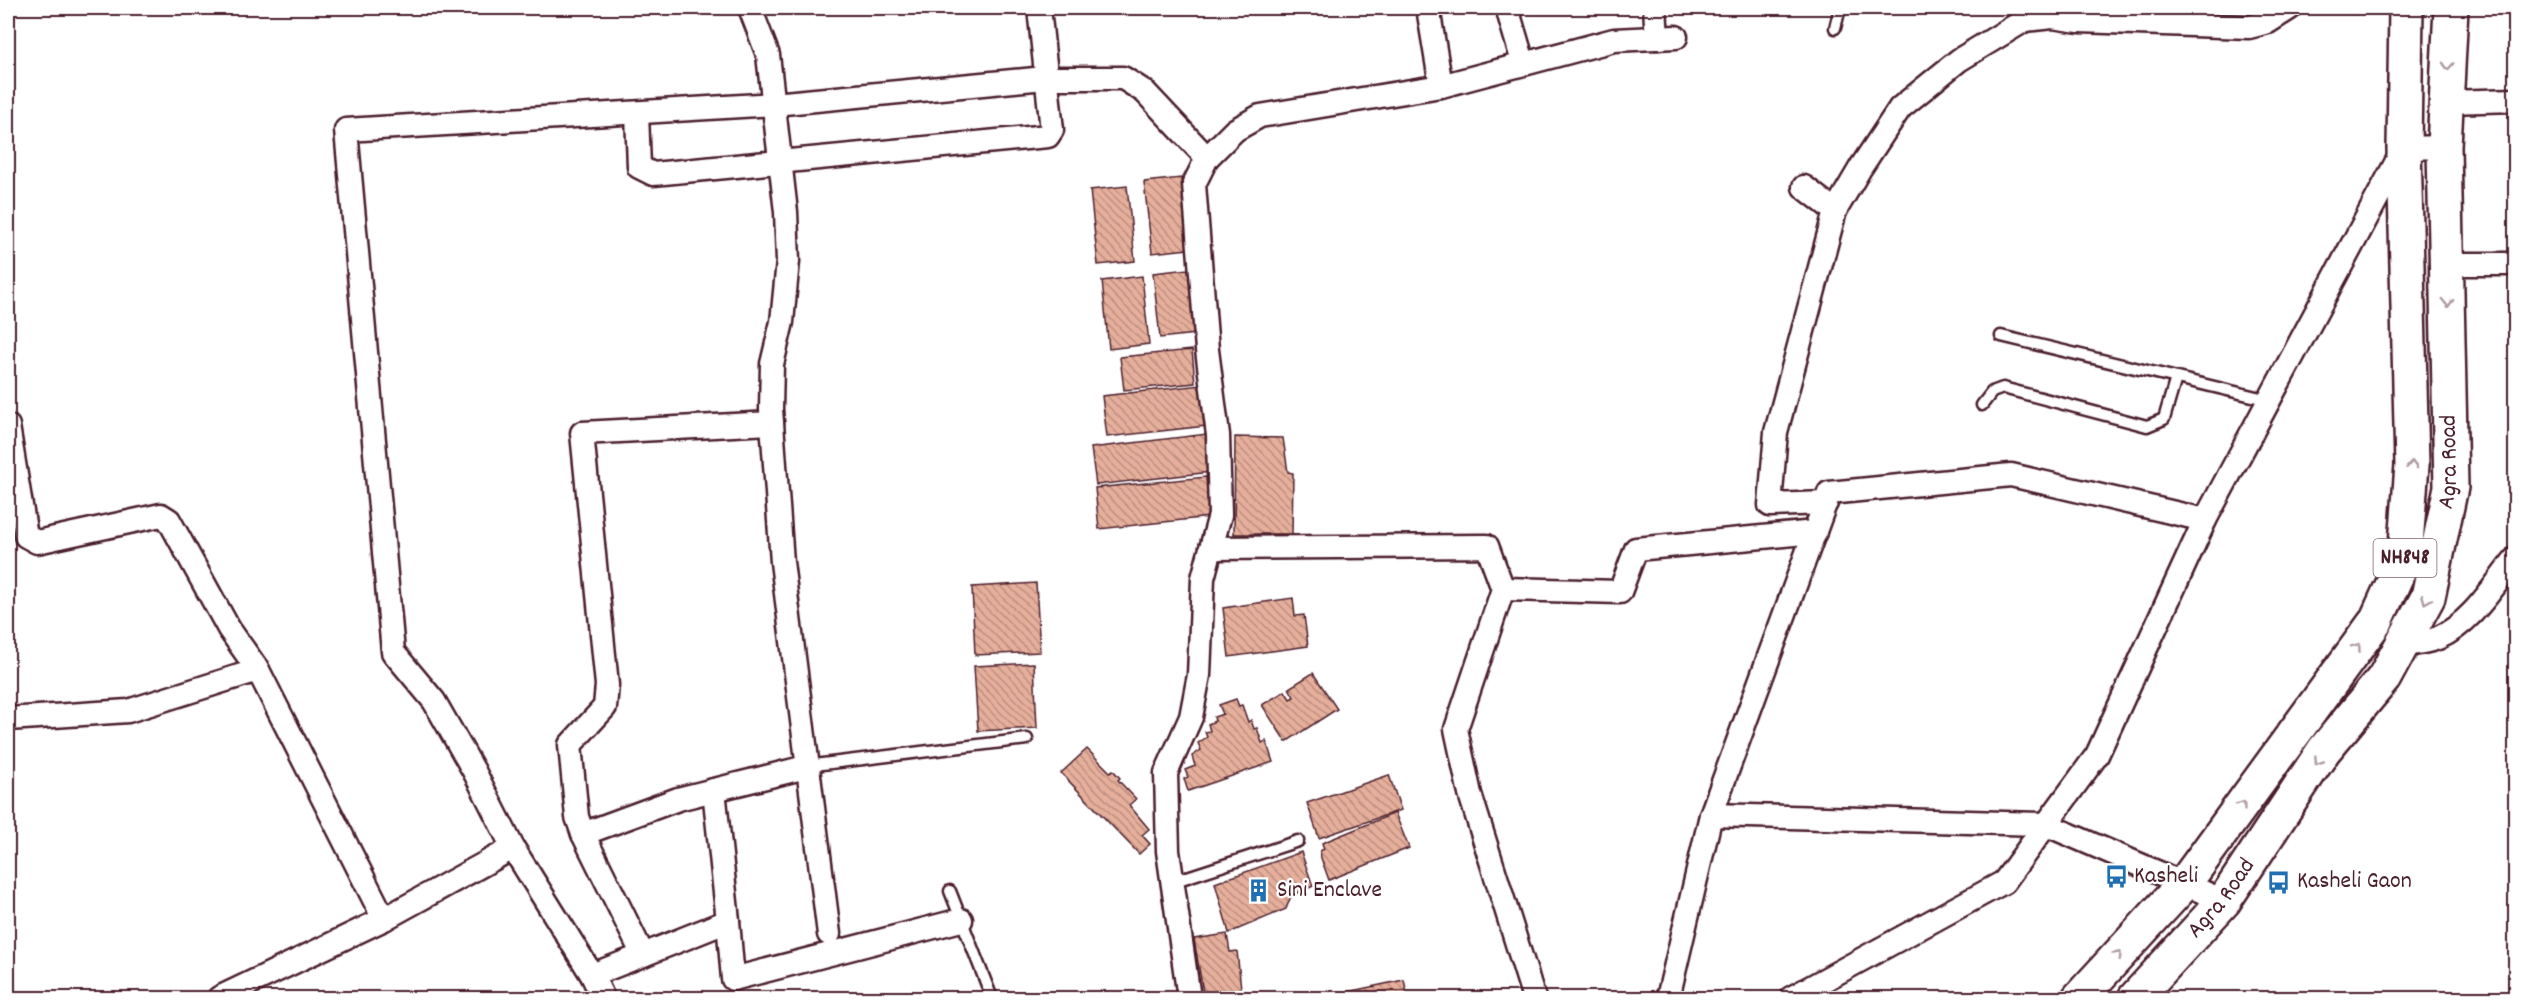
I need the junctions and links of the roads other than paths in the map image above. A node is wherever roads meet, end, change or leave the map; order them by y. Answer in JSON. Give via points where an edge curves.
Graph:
{"nodes":[{"id":1,"x":750,"y":8,"type":"edge"},
{"id":2,"x":1039,"y":8,"type":"edge"},
{"id":3,"x":1428,"y":8,"type":"edge"},
{"id":4,"x":1507,"y":8,"type":"edge"},
{"id":5,"x":1655,"y":8,"type":"edge"},
{"id":6,"x":1840,"y":8,"type":"edge"},
{"id":7,"x":2290,"y":8,"type":"edge"},
{"id":8,"x":2406,"y":8,"type":"edge"},
{"id":9,"x":2451,"y":8,"type":"edge"},
{"id":10,"x":1835,"y":28,"type":"dead end"},
{"id":11,"x":1523,"y":62,"type":"junction"},
{"id":12,"x":1045,"y":78,"type":"junction"},
{"id":13,"x":1441,"y":86,"type":"junction"},
{"id":14,"x":2516,"y":100,"type":"edge"},
{"id":15,"x":2446,"y":102,"type":"junction"},
{"id":16,"x":774,"y":104,"type":"junction"},
{"id":17,"x":637,"y":113,"type":"junction"},
{"id":18,"x":2444,"y":147,"type":"junction"},
{"id":19,"x":2404,"y":148,"type":"junction"},
{"id":20,"x":1207,"y":158,"type":"junction"},
{"id":21,"x":780,"y":161,"type":"junction"},
{"id":22,"x":1804,"y":187,"type":"dead end"},
{"id":23,"x":1835,"y":211,"type":"junction"},
{"id":24,"x":2447,"y":264,"type":"junction"},
{"id":25,"x":2516,"y":264,"type":"edge"},
{"id":26,"x":2001,"y":336,"type":"dead end"},
{"id":27,"x":2175,"y":378,"type":"junction"},
{"id":28,"x":2269,"y":400,"type":"junction"},
{"id":29,"x":1982,"y":405,"type":"dead end"},
{"id":30,"x":772,"y":423,"type":"junction"},
{"id":31,"x":8,"y":426,"type":"edge"},
{"id":32,"x":1826,"y":503,"type":"junction"},
{"id":33,"x":2205,"y":520,"type":"junction"},
{"id":34,"x":1815,"y":532,"type":"junction"},
{"id":35,"x":1211,"y":548,"type":"junction"},
{"id":36,"x":2516,"y":558,"type":"edge"},
{"id":37,"x":1503,"y":589,"type":"junction"},
{"id":38,"x":2401,"y":646,"type":"junction"},
{"id":39,"x":258,"y":670,"type":"junction"},
{"id":40,"x":8,"y":719,"type":"edge"},
{"id":41,"x":1026,"y":739,"type":"dead end"},
{"id":42,"x":806,"y":766,"type":"junction"},
{"id":43,"x":714,"y":790,"type":"junction"},
{"id":44,"x":1712,"y":814,"type":"junction"},
{"id":45,"x":2045,"y":824,"type":"junction"},
{"id":46,"x":583,"y":834,"type":"junction"},
{"id":47,"x":1298,"y":841,"type":"dead end"},
{"id":48,"x":513,"y":849,"type":"junction"},
{"id":49,"x":1172,"y":882,"type":"junction"},
{"id":50,"x":2184,"y":884,"type":"junction"},
{"id":51,"x":950,"y":891,"type":"dead end"},
{"id":52,"x":2224,"y":901,"type":"junction"},
{"id":53,"x":384,"y":919,"type":"junction"},
{"id":54,"x":961,"y":920,"type":"junction"},
{"id":55,"x":728,"y":921,"type":"junction"},
{"id":56,"x":829,"y":934,"type":"dead end"},
{"id":57,"x":643,"y":955,"type":"junction"},
{"id":58,"x":592,"y":975,"type":"junction"},
{"id":59,"x":219,"y":999,"type":"edge"},
{"id":60,"x":603,"y":999,"type":"edge"},
{"id":61,"x":992,"y":999,"type":"edge"},
{"id":62,"x":1189,"y":999,"type":"edge"},
{"id":63,"x":1534,"y":999,"type":"edge"},
{"id":64,"x":1668,"y":999,"type":"edge"},
{"id":65,"x":1791,"y":999,"type":"edge"},
{"id":66,"x":2079,"y":999,"type":"edge"},
{"id":67,"x":2135,"y":999,"type":"edge"}],
"edges":[{"from":1,"to":16,"type":"street","via":[[768,55]]},
{"from":2,"to":12,"type":"street"},
{"from":3,"to":13,"type":"street"},
{"from":4,"to":11,"type":"street"},
{"from":5,"to":11,"type":"street","via":[[1667,37],[1614,40]]},
{"from":6,"to":10,"type":"lane"},
{"from":7,"to":23,"type":"street","via":[[2268,22],[2249,27],[2052,17],[2025,21],[1959,60],[1900,108]]},
{"from":8,"to":19,"type":"highway","number":"NH848"},
{"from":9,"to":15,"type":"highway","name":"Agra Road","number":"NH848","one_way":true},
{"from":11,"to":13,"type":"street"},
{"from":12,"to":16,"type":"street"},
{"from":12,"to":20,"type":"street","via":[[1123,78],[1145,92]]},
{"from":12,"to":21,"type":"street","via":[[1052,130],[1048,136]]},
{"from":13,"to":20,"type":"street","via":[[1260,116],[1235,130]]},
{"from":14,"to":15,"type":"street"},
{"from":15,"to":18,"type":"highway","name":"Agra Road","number":"NH848"},
{"from":16,"to":17,"type":"street"},
{"from":16,"to":21,"type":"street"},
{"from":17,"to":21,"type":"street","via":[[639,167],[652,174]]},
{"from":17,"to":48,"type":"street","via":[[346,130],[393,652],[434,701]]},
{"from":18,"to":19,"type":"street"},
{"from":18,"to":24,"type":"highway","name":"Agra Road","number":"NH848"},
{"from":19,"to":28,"type":"street"},
{"from":50,"to":19,"type":"highway","number":"NH848","one_way":true,"via":[[2376,621],[2405,557],[2412,465]]},
{"from":20,"to":35,"type":"street","via":[[1194,184],[1218,435],[1220,515]]},
{"from":21,"to":30,"type":"street","via":[[788,261],[782,322],[772,364]]},
{"from":22,"to":23,"type":"street"},
{"from":23,"to":32,"type":"street","via":[[1776,432],[1770,505]]},
{"from":24,"to":25,"type":"street"},
{"from":24,"to":38,"type":"highway","name":"Agra Road","number":"NH848","one_way":true,"via":[[2451,487],[2428,597]]},
{"from":26,"to":27,"type":"lane"},
{"from":27,"to":28,"type":"lane"},
{"from":27,"to":29,"type":"lane","via":[[2164,419],[2147,426],[2003,388],[1992,392]]},
{"from":28,"to":33,"type":"street"},
{"from":30,"to":42,"type":"street","via":[[782,562]]},
{"from":30,"to":46,"type":"street","via":[[582,433],[607,685],[604,707],[570,745],[577,817]]},
{"from":31,"to":39,"type":"street","via":[[26,536],[37,542],[161,515],[169,520],[229,629]]},
{"from":32,"to":33,"type":"street","via":[[1830,493],[2011,475]]},
{"from":32,"to":34,"type":"street"},
{"from":33,"to":45,"type":"street","via":[[2097,755]]},
{"from":34,"to":37,"type":"street","via":[[1636,549],[1620,592]]},
{"from":34,"to":44,"type":"street"},
{"from":35,"to":37,"type":"street","via":[[1487,546]]},
{"from":35,"to":49,"type":"street","via":[[1203,578],[1199,675],[1193,707],[1166,773]]},
{"from":36,"to":38,"type":"street","via":[[2474,611],[2449,632],[2436,639]]},
{"from":37,"to":63,"type":"street","via":[[1456,729],[1470,794]]},
{"from":38,"to":52,"type":"highway","name":"Agra Road","number":"NH848","one_way":true,"via":[[2384,678],[2325,750]]},
{"from":39,"to":40,"type":"street","via":[[128,711]]},
{"from":39,"to":53,"type":"street"},
{"from":41,"to":42,"type":"lane"},
{"from":42,"to":43,"type":"street"},
{"from":42,"to":56,"type":"street"},
{"from":43,"to":46,"type":"street","via":[[668,802]]},
{"from":43,"to":55,"type":"street"},
{"from":44,"to":45,"type":"street"},
{"from":44,"to":64,"type":"street"},
{"from":45,"to":50,"type":"street"},
{"from":45,"to":65,"type":"street","via":[[2004,882]]},
{"from":46,"to":57,"type":"street"},
{"from":47,"to":49,"type":"lane"},
{"from":48,"to":53,"type":"street"},
{"from":48,"to":58,"type":"street"},
{"from":49,"to":62,"type":"street"},
{"from":50,"to":52,"type":"street"},
{"from":66,"to":50,"type":"highway","number":"NH848","one_way":true},
{"from":51,"to":54,"type":"lane"},
{"from":52,"to":67,"type":"highway","name":"Agra Road","number":"NH848"},
{"from":53,"to":59,"type":"street"},
{"from":54,"to":55,"type":"street","via":[[733,979]]},
{"from":54,"to":61,"type":"lane"},
{"from":55,"to":57,"type":"street"},
{"from":57,"to":58,"type":"street"},
{"from":58,"to":60,"type":"street"}]}
